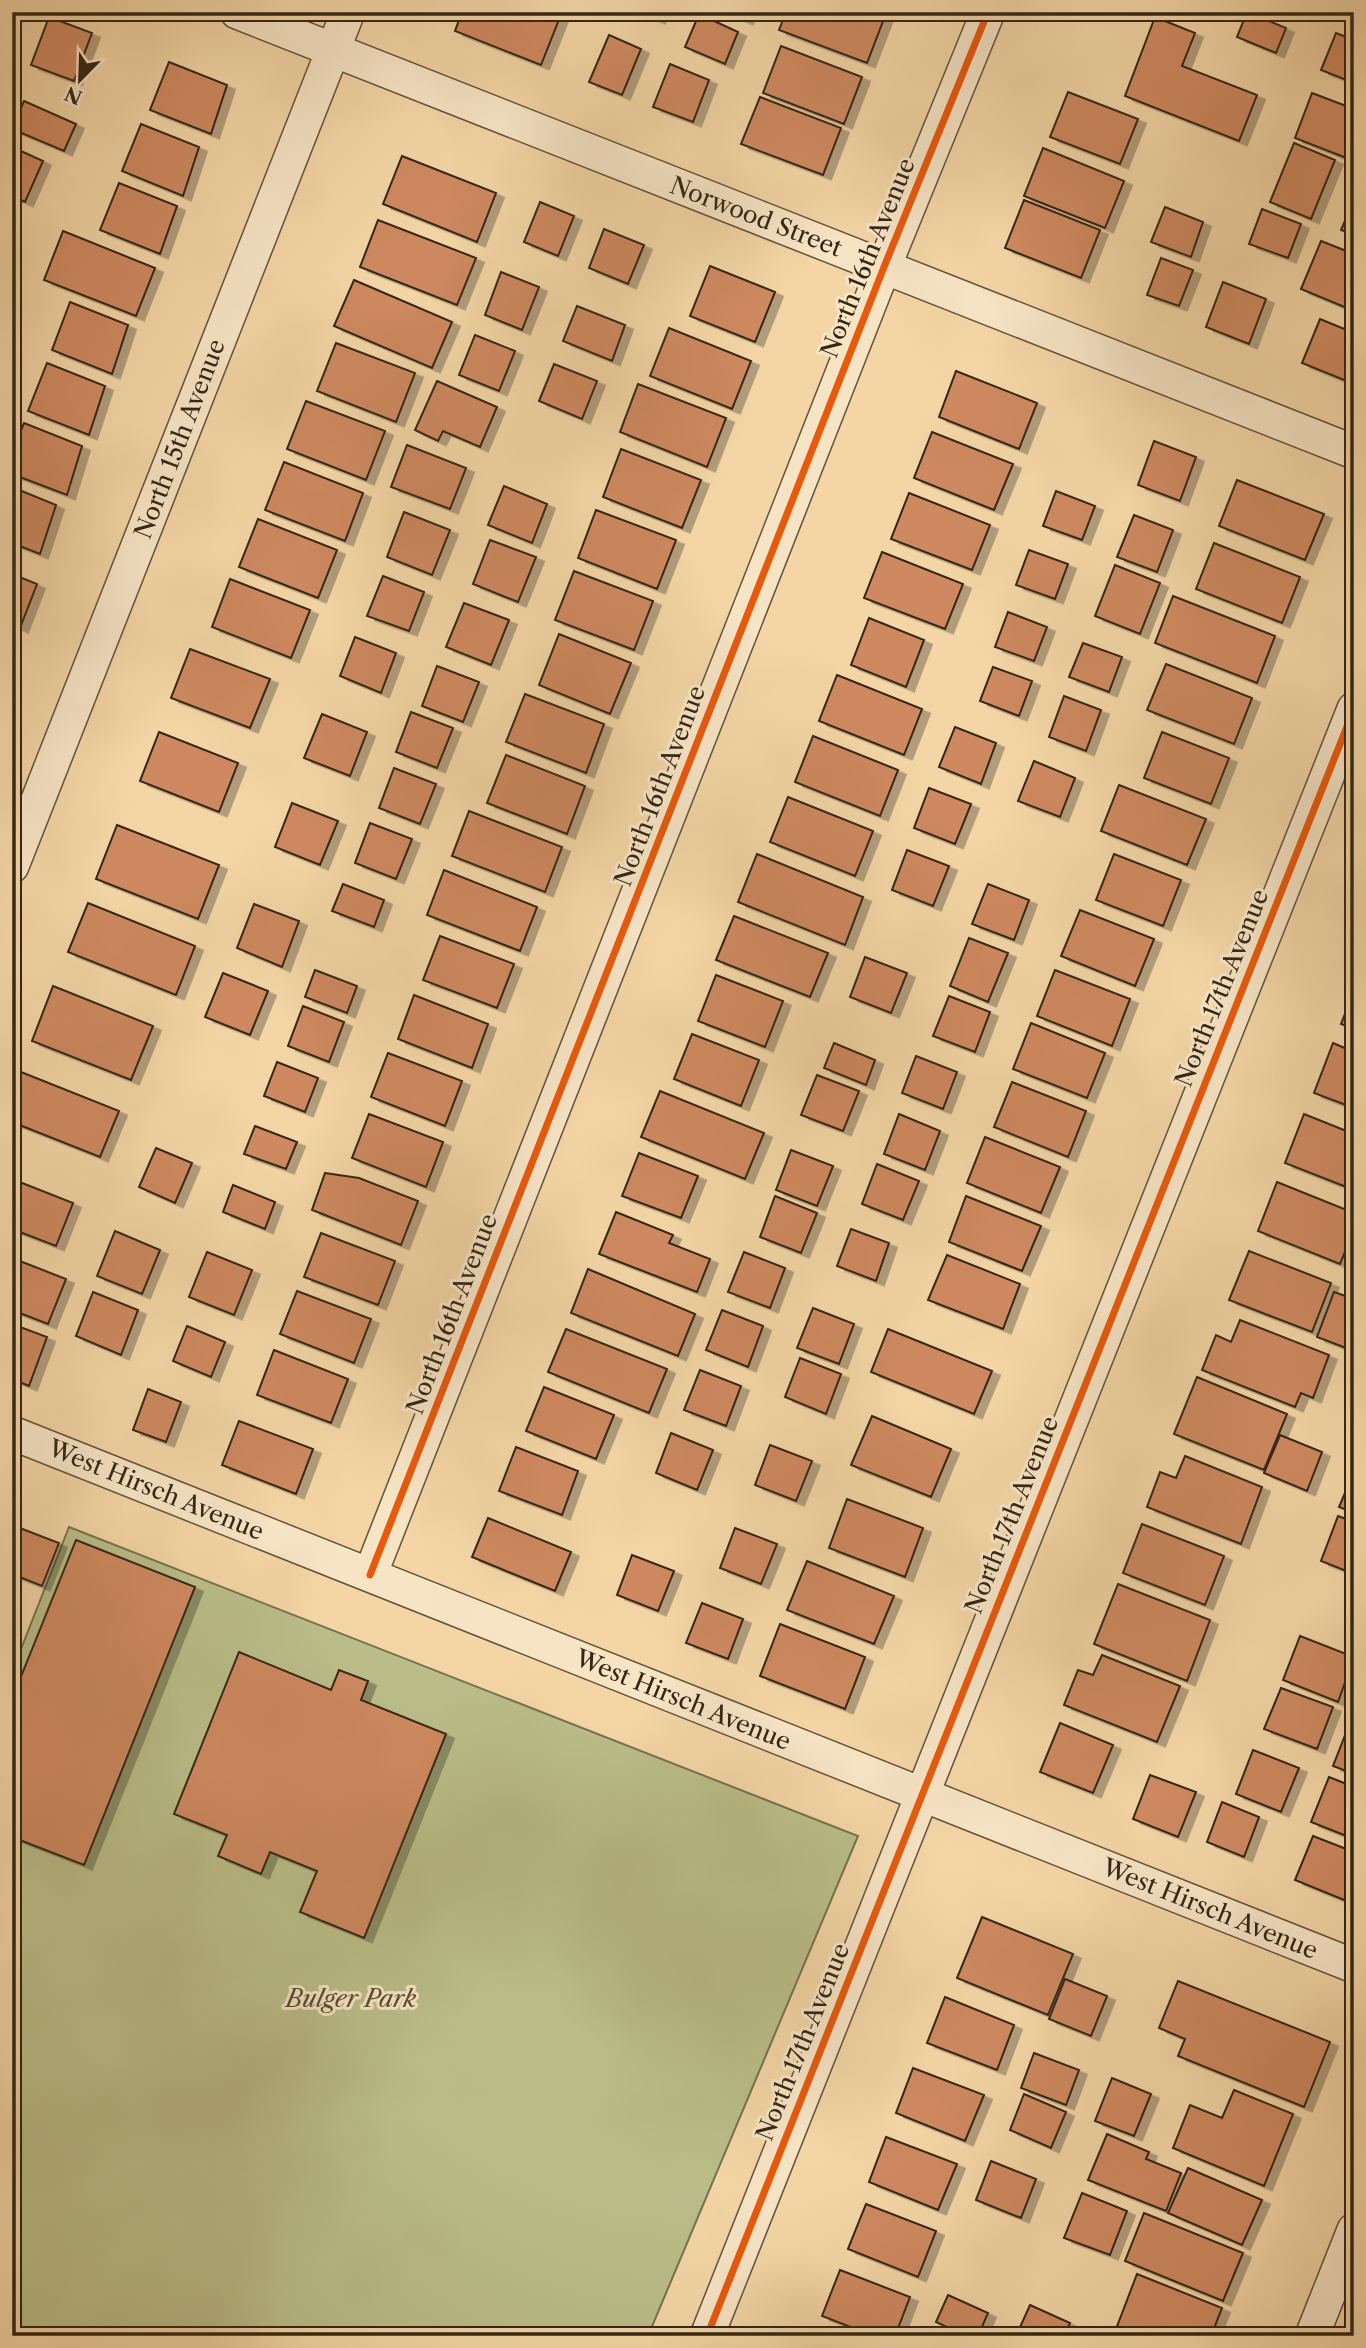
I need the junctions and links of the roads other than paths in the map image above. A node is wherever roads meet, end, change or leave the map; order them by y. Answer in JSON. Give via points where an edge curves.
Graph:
{"nodes":[{"id":1,"x":237,"y":12,"type":"edge"},
{"id":2,"x":348,"y":12,"type":"edge"},
{"id":3,"x":988,"y":12,"type":"edge"},
{"id":4,"x":333,"y":50,"type":"junction"},
{"id":5,"x":884,"y":267,"type":"junction"},
{"id":6,"x":1354,"y":452,"type":"edge"},
{"id":7,"x":1354,"y":709,"type":"edge"},
{"id":8,"x":12,"y":866,"type":"edge"},
{"id":9,"x":12,"y":1433,"type":"edge"},
{"id":10,"x":370,"y":1575,"type":"junction"},
{"id":11,"x":922,"y":1795,"type":"junction"},
{"id":12,"x":1354,"y":1966,"type":"edge"},
{"id":13,"x":1354,"y":2230,"type":"edge"},
{"id":14,"x":707,"y":2336,"type":"edge"},
{"id":15,"x":1312,"y":2336,"type":"edge"}],
"edges":[{"from":1,"to":4,"type":"street","name":"Norwood Street"},
{"from":2,"to":4,"type":"street","name":"North 15th Avenue"},
{"from":3,"to":5,"type":"street","name":"North 16th Avenue"},
{"from":4,"to":5,"type":"street","name":"Norwood Street"},
{"from":4,"to":8,"type":"street","name":"North 15th Avenue"},
{"from":5,"to":6,"type":"street","name":"Norwood Street"},
{"from":5,"to":10,"type":"street","name":"North 16th Avenue"},
{"from":7,"to":11,"type":"street","name":"North 17th Avenue"},
{"from":9,"to":10,"type":"street","name":"West Hirsch Avenue"},
{"from":10,"to":11,"type":"street","name":"West Hirsch Avenue"},
{"from":11,"to":12,"type":"street","name":"West Hirsch Avenue"},
{"from":11,"to":14,"type":"street","name":"North 17th Avenue"},
{"from":13,"to":15,"type":"street"}]}
